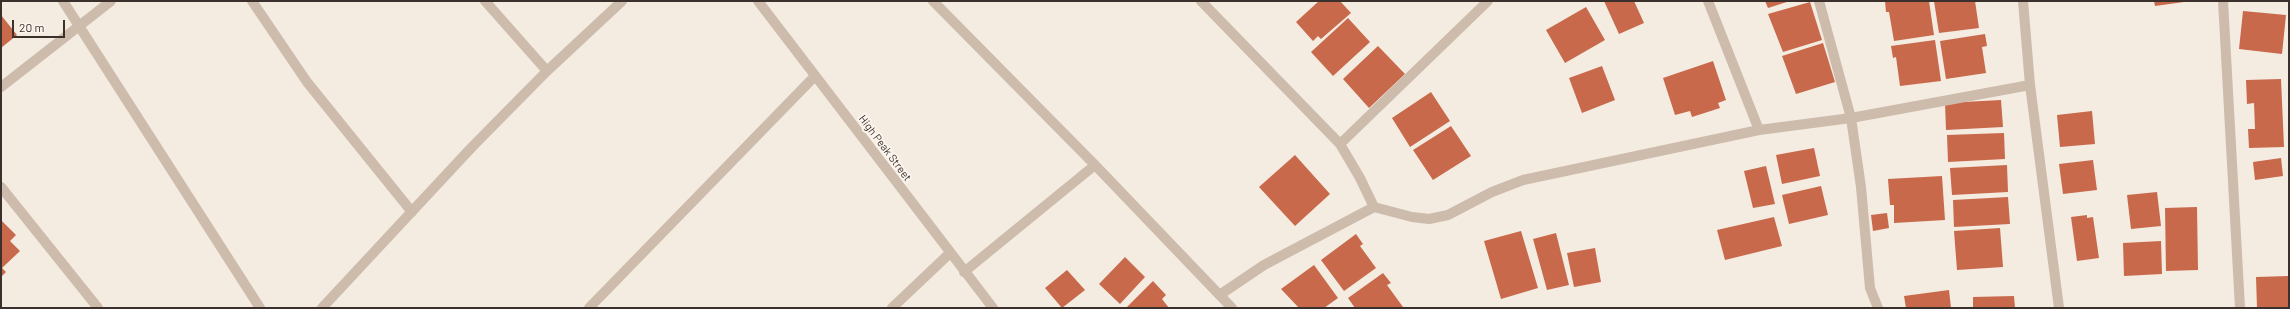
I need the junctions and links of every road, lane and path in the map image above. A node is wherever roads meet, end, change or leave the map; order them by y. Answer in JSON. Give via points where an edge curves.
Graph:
{"nodes":[{"id":1,"x":63,"y":1,"type":"edge"},
{"id":2,"x":111,"y":1,"type":"edge"},
{"id":3,"x":252,"y":1,"type":"edge"},
{"id":4,"x":485,"y":1,"type":"edge"},
{"id":5,"x":622,"y":1,"type":"edge"},
{"id":6,"x":758,"y":1,"type":"edge"},
{"id":7,"x":933,"y":1,"type":"edge"},
{"id":8,"x":1201,"y":1,"type":"edge"},
{"id":9,"x":1488,"y":1,"type":"edge"},
{"id":10,"x":1708,"y":1,"type":"edge"},
{"id":11,"x":1819,"y":1,"type":"edge"},
{"id":12,"x":2023,"y":1,"type":"edge"},
{"id":13,"x":2223,"y":1,"type":"edge"},
{"id":14,"x":80,"y":26,"type":"junction"},
{"id":15,"x":547,"y":71,"type":"junction"},
{"id":16,"x":815,"y":76,"type":"junction"},
{"id":17,"x":2030,"y":85,"type":"junction"},
{"id":18,"x":1,"y":87,"type":"edge"},
{"id":19,"x":1851,"y":118,"type":"junction"},
{"id":20,"x":1759,"y":130,"type":"junction"},
{"id":21,"x":1340,"y":144,"type":"junction"},
{"id":22,"x":1094,"y":165,"type":"junction"},
{"id":23,"x":1,"y":187,"type":"edge"},
{"id":24,"x":1374,"y":207,"type":"junction"},
{"id":25,"x":412,"y":212,"type":"junction"},
{"id":26,"x":950,"y":253,"type":"junction"},
{"id":27,"x":964,"y":272,"type":"junction"},
{"id":28,"x":1221,"y":294,"type":"junction"},
{"id":29,"x":98,"y":308,"type":"edge"},
{"id":30,"x":260,"y":308,"type":"edge"},
{"id":31,"x":322,"y":308,"type":"edge"},
{"id":32,"x":589,"y":308,"type":"edge"},
{"id":33,"x":892,"y":308,"type":"edge"},
{"id":34,"x":993,"y":308,"type":"edge"},
{"id":35,"x":1232,"y":308,"type":"edge"},
{"id":36,"x":1878,"y":308,"type":"edge"},
{"id":37,"x":2059,"y":308,"type":"edge"},
{"id":38,"x":2240,"y":308,"type":"edge"}],
"edges":[{"from":1,"to":14,"type":"street"},
{"from":2,"to":14,"type":"street"},
{"from":3,"to":25,"type":"street","via":[[307,82]]},
{"from":4,"to":15,"type":"street"},
{"from":5,"to":15,"type":"street"},
{"from":6,"to":16,"type":"street","name":"High Peak Street"},
{"from":7,"to":22,"type":"street"},
{"from":8,"to":21,"type":"street"},
{"from":9,"to":21,"type":"street"},
{"from":10,"to":20,"type":"street"},
{"from":11,"to":19,"type":"street"},
{"from":12,"to":17,"type":"street"},
{"from":13,"to":38,"type":"street"},
{"from":14,"to":18,"type":"street"},
{"from":14,"to":30,"type":"street"},
{"from":15,"to":25,"type":"street"},
{"from":16,"to":26,"type":"street","name":"High Peak Street"},
{"from":16,"to":32,"type":"street"},
{"from":17,"to":19,"type":"street"},
{"from":17,"to":37,"type":"street"},
{"from":19,"to":20,"type":"street"},
{"from":19,"to":36,"type":"street","via":[[1862,187],[1869,280]]},
{"from":20,"to":24,"type":"street","via":[[1523,180],[1492,192],[1448,215],[1429,219]]},
{"from":21,"to":24,"type":"street"},
{"from":22,"to":27,"type":"street"},
{"from":22,"to":28,"type":"street"},
{"from":23,"to":29,"type":"street"},
{"from":24,"to":28,"type":"street","via":[[1271,261]]},
{"from":25,"to":31,"type":"street"},
{"from":26,"to":27,"type":"street","name":"High Peak Street"},
{"from":26,"to":33,"type":"street"},
{"from":27,"to":34,"type":"street","name":"High Peak Street"},
{"from":28,"to":35,"type":"street"}]}
